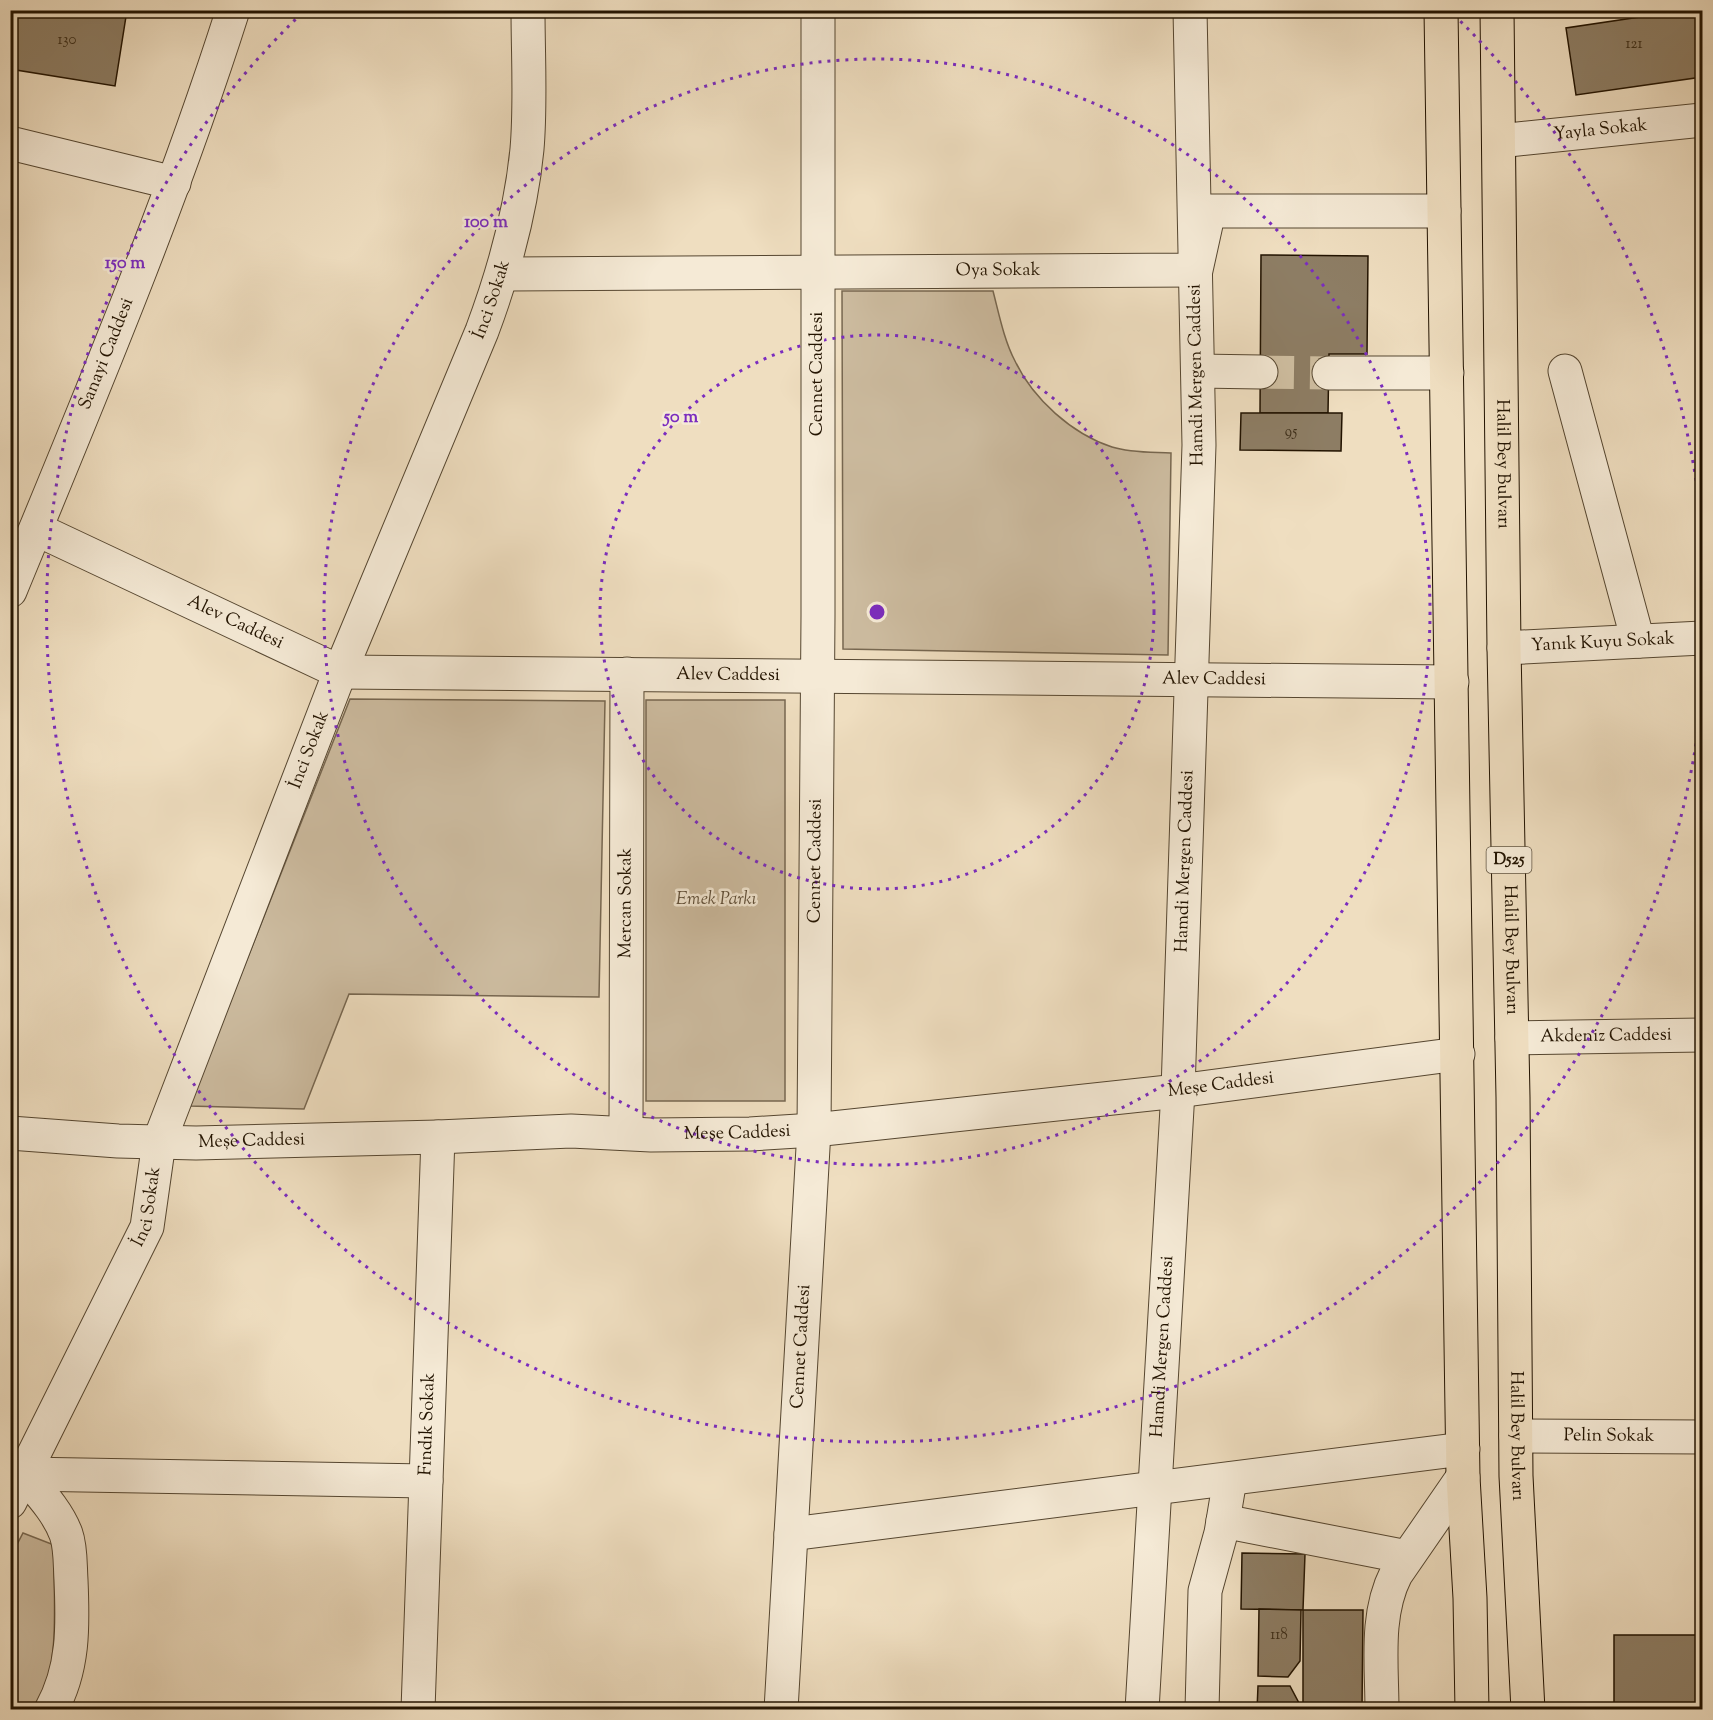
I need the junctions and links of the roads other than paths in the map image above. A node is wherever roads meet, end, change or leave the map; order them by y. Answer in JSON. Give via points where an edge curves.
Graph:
{"nodes":[{"id":1,"x":233,"y":10,"type":"edge"},
{"id":2,"x":528,"y":10,"type":"edge"},
{"id":3,"x":818,"y":10,"type":"edge"},
{"id":4,"x":1190,"y":10,"type":"edge"},
{"id":5,"x":1441,"y":10,"type":"edge"},
{"id":6,"x":1497,"y":10,"type":"edge"},
{"id":7,"x":1702,"y":120,"type":"edge"},
{"id":8,"x":1499,"y":141,"type":"junction"},
{"id":9,"x":10,"y":143,"type":"edge"},
{"id":10,"x":174,"y":183,"type":"junction"},
{"id":11,"x":1444,"y":211,"type":"junction"},
{"id":12,"x":1196,"y":270,"type":"junction"},
{"id":13,"x":818,"y":272,"type":"junction"},
{"id":14,"x":503,"y":274,"type":"junction"},
{"id":15,"x":1565,"y":371,"type":"dead end"},
{"id":16,"x":1198,"y":372,"type":"junction"},
{"id":17,"x":1260,"y":372,"type":"tunnel mouth"},
{"id":18,"x":1329,"y":373,"type":"tunnel mouth"},
{"id":19,"x":1447,"y":373,"type":"junction"},
{"id":20,"x":36,"y":529,"type":"junction"},
{"id":21,"x":10,"y":591,"type":"edge"},
{"id":22,"x":1702,"y":638,"type":"edge"},
{"id":23,"x":1638,"y":641,"type":"junction"},
{"id":24,"x":1504,"y":648,"type":"junction"},
{"id":25,"x":340,"y":672,"type":"junction"},
{"id":26,"x":627,"y":674,"type":"junction"},
{"id":27,"x":817,"y":675,"type":"junction"},
{"id":28,"x":1191,"y":679,"type":"junction"},
{"id":29,"x":1452,"y":682,"type":"junction"},
{"id":30,"x":1702,"y":1035,"type":"edge"},
{"id":31,"x":1512,"y":1038,"type":"junction"},
{"id":32,"x":1458,"y":1054,"type":"junction"},
{"id":33,"x":1178,"y":1091,"type":"junction"},
{"id":34,"x":814,"y":1130,"type":"junction"},
{"id":35,"x":10,"y":1133,"type":"edge"},
{"id":36,"x":626,"y":1134,"type":"junction"},
{"id":37,"x":438,"y":1137,"type":"junction"},
{"id":38,"x":159,"y":1142,"type":"junction"},
{"id":39,"x":1516,"y":1436,"type":"junction"},
{"id":40,"x":1702,"y":1437,"type":"edge"},
{"id":41,"x":1463,"y":1463,"type":"junction"},
{"id":42,"x":1230,"y":1479,"type":"junction"},
{"id":43,"x":426,"y":1481,"type":"junction"},
{"id":44,"x":17,"y":1488,"type":"edge"},
{"id":45,"x":1155,"y":1488,"type":"junction"},
{"id":46,"x":1223,"y":1521,"type":"junction"},
{"id":47,"x":791,"y":1534,"type":"junction"},
{"id":48,"x":1407,"y":1557,"type":"junction"},
{"id":49,"x":51,"y":1710,"type":"edge"},
{"id":50,"x":418,"y":1710,"type":"edge"},
{"id":51,"x":781,"y":1710,"type":"edge"},
{"id":52,"x":1142,"y":1710,"type":"edge"},
{"id":53,"x":1202,"y":1710,"type":"edge"},
{"id":54,"x":1382,"y":1710,"type":"edge"},
{"id":55,"x":1472,"y":1710,"type":"edge"},
{"id":56,"x":1528,"y":1710,"type":"edge"}],
"edges":[{"from":1,"to":10,"type":"street","name":"Sanayi Caddesi"},
{"from":2,"to":14,"type":"street","name":"İnci Sokak","via":[[527,146]]},
{"from":3,"to":13,"type":"street","name":"Cennet Caddesi"},
{"from":4,"to":12,"type":"street","name":"Hamdi Mergen Caddesi"},
{"from":5,"to":11,"type":"highway"},
{"from":6,"to":8,"type":"highway","name":"Halil Bey Bulvarı","number":"D525"},
{"from":7,"to":8,"type":"street","name":"Yayla Sokak"},
{"from":8,"to":24,"type":"highway","name":"Halil Bey Bulvarı","number":"D525"},
{"from":9,"to":10,"type":"street"},
{"from":10,"to":20,"type":"street","name":"Sanayi Caddesi"},
{"from":11,"to":12,"type":"street","via":[[1209,211]]},
{"from":11,"to":19,"type":"highway"},
{"from":12,"to":13,"type":"street","name":"Oya Sokak"},
{"from":12,"to":16,"type":"street","name":"Hamdi Mergen Caddesi"},
{"from":13,"to":14,"type":"street","name":"Oya Sokak"},
{"from":13,"to":27,"type":"street","name":"Cennet Caddesi"},
{"from":14,"to":25,"type":"street","name":"İnci Sokak","via":[[462,383]]},
{"from":15,"to":23,"type":"street"},
{"from":16,"to":17,"type":"street"},
{"from":16,"to":28,"type":"street","name":"Hamdi Mergen Caddesi"},
{"from":18,"to":19,"type":"street"},
{"from":19,"to":29,"type":"highway"},
{"from":20,"to":21,"type":"street","name":"Sanayi Caddesi"},
{"from":20,"to":25,"type":"street","name":"Alev Caddesi"},
{"from":22,"to":23,"type":"street","name":"Yanık Kuyu Sokak"},
{"from":23,"to":24,"type":"street","name":"Yanık Kuyu Sokak"},
{"from":24,"to":31,"type":"highway","name":"Halil Bey Bulvarı","number":"D525"},
{"from":25,"to":26,"type":"street","name":"Alev Caddesi"},
{"from":25,"to":38,"type":"street","name":"İnci Sokak"},
{"from":26,"to":27,"type":"street","name":"Alev Caddesi"},
{"from":26,"to":36,"type":"street","name":"Mercan Sokak"},
{"from":27,"to":28,"type":"street","name":"Alev Caddesi"},
{"from":27,"to":34,"type":"street","name":"Cennet Caddesi"},
{"from":28,"to":29,"type":"street","name":"Alev Caddesi"},
{"from":28,"to":33,"type":"street","name":"Hamdi Mergen Caddesi"},
{"from":29,"to":32,"type":"highway"},
{"from":30,"to":31,"type":"street","name":"Akdeniz Caddesi"},
{"from":31,"to":39,"type":"highway","name":"Halil Bey Bulvarı","number":"D525"},
{"from":32,"to":33,"type":"street","name":"Meşe Caddesi"},
{"from":32,"to":41,"type":"highway"},
{"from":33,"to":34,"type":"street","name":"Meşe Caddesi"},
{"from":33,"to":45,"type":"street","name":"Hamdi Mergen Caddesi"},
{"from":34,"to":36,"type":"street","name":"Meşe Caddesi","via":[[699,1136]]},
{"from":34,"to":47,"type":"street","name":"Cennet Caddesi"},
{"from":35,"to":38,"type":"street","name":"Meşe Caddesi"},
{"from":36,"to":37,"type":"street","name":"Meşe Caddesi","via":[[571,1131]]},
{"from":37,"to":38,"type":"street","name":"Meşe Caddesi"},
{"from":37,"to":43,"type":"street","name":"Fındık Sokak"},
{"from":38,"to":44,"type":"street","name":"İnci Sokak","via":[[147,1227]]},
{"from":39,"to":40,"type":"street","name":"Pelin Sokak"},
{"from":39,"to":56,"type":"highway","name":"Halil Bey Bulvarı","number":"D525"},
{"from":41,"to":42,"type":"street"},
{"from":41,"to":48,"type":"street"},
{"from":41,"to":55,"type":"highway"},
{"from":42,"to":45,"type":"street"},
{"from":42,"to":46,"type":"street"},
{"from":43,"to":44,"type":"street"},
{"from":43,"to":50,"type":"street","name":"Fındık Sokak"},
{"from":44,"to":49,"type":"street","via":[[55,1514],[70,1552],[70,1655]]},
{"from":45,"to":47,"type":"street"},
{"from":45,"to":52,"type":"street","name":"Hamdi Mergen Caddesi"},
{"from":46,"to":48,"type":"street"},
{"from":46,"to":53,"type":"street","via":[[1205,1591]]},
{"from":47,"to":51,"type":"street","name":"Cennet Caddesi"},
{"from":48,"to":54,"type":"street","via":[[1389,1587],[1384,1605]]}]}
